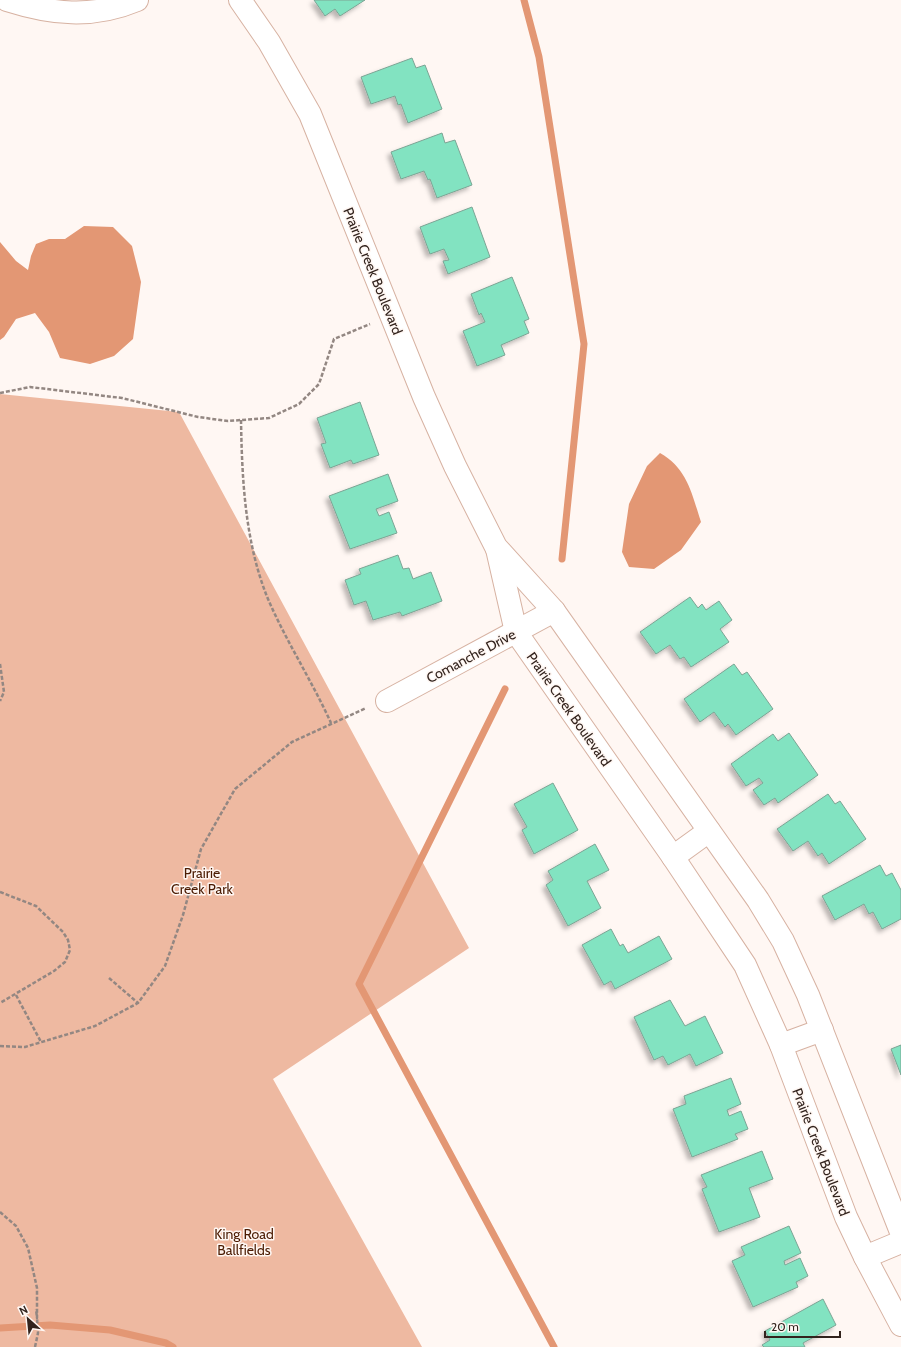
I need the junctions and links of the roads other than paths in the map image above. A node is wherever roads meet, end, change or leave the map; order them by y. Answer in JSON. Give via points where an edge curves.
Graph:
{"nodes":[{"id":1,"x":7,"y":0,"type":"edge"},
{"id":2,"x":137,"y":0,"type":"edge"},
{"id":3,"x":240,"y":0,"type":"edge"},
{"id":4,"x":496,"y":546,"type":"junction"},
{"id":5,"x":554,"y":611,"type":"junction"},
{"id":6,"x":516,"y":632,"type":"junction"},
{"id":7,"x":387,"y":701,"type":"dead end"},
{"id":8,"x":709,"y":831,"type":"junction"},
{"id":9,"x":673,"y":857,"type":"junction"},
{"id":10,"x":822,"y":1030,"type":"junction"},
{"id":11,"x":781,"y":1045,"type":"junction"},
{"id":12,"x":901,"y":1232,"type":"edge"},
{"id":13,"x":901,"y":1242,"type":"edge"},
{"id":14,"x":865,"y":1257,"type":"junction"},
{"id":15,"x":901,"y":1325,"type":"edge"}],
"edges":[{"from":1,"to":2,"type":"street","via":[[57,13],[109,9]]},
{"from":3,"to":4,"type":"street","name":"Prairie Creek Boulevard","via":[[269,42],[310,114],[446,447]]},
{"from":4,"to":5,"type":"street","name":"Prairie Creek Boulevard"},
{"from":4,"to":6,"type":"street","name":"Prairie Creek Boulevard"},
{"from":5,"to":6,"type":"street","name":"Comanche Drive"},
{"from":5,"to":8,"type":"street","name":"Prairie Creek Boulevard"},
{"from":6,"to":7,"type":"street","name":"Comanche Drive"},
{"from":6,"to":9,"type":"street","name":"Prairie Creek Boulevard"},
{"from":8,"to":9,"type":"street"},
{"from":8,"to":10,"type":"street","name":"Prairie Creek Boulevard","via":[[758,900],[783,941]]},
{"from":9,"to":11,"type":"street","name":"Prairie Creek Boulevard","via":[[745,965]]},
{"from":10,"to":11,"type":"street"},
{"from":10,"to":12,"type":"street","name":"Prairie Creek Boulevard"},
{"from":11,"to":14,"type":"street","name":"Prairie Creek Boulevard","via":[[846,1216]]},
{"from":13,"to":14,"type":"street"},
{"from":14,"to":15,"type":"street","name":"Prairie Creek Boulevard"}]}
